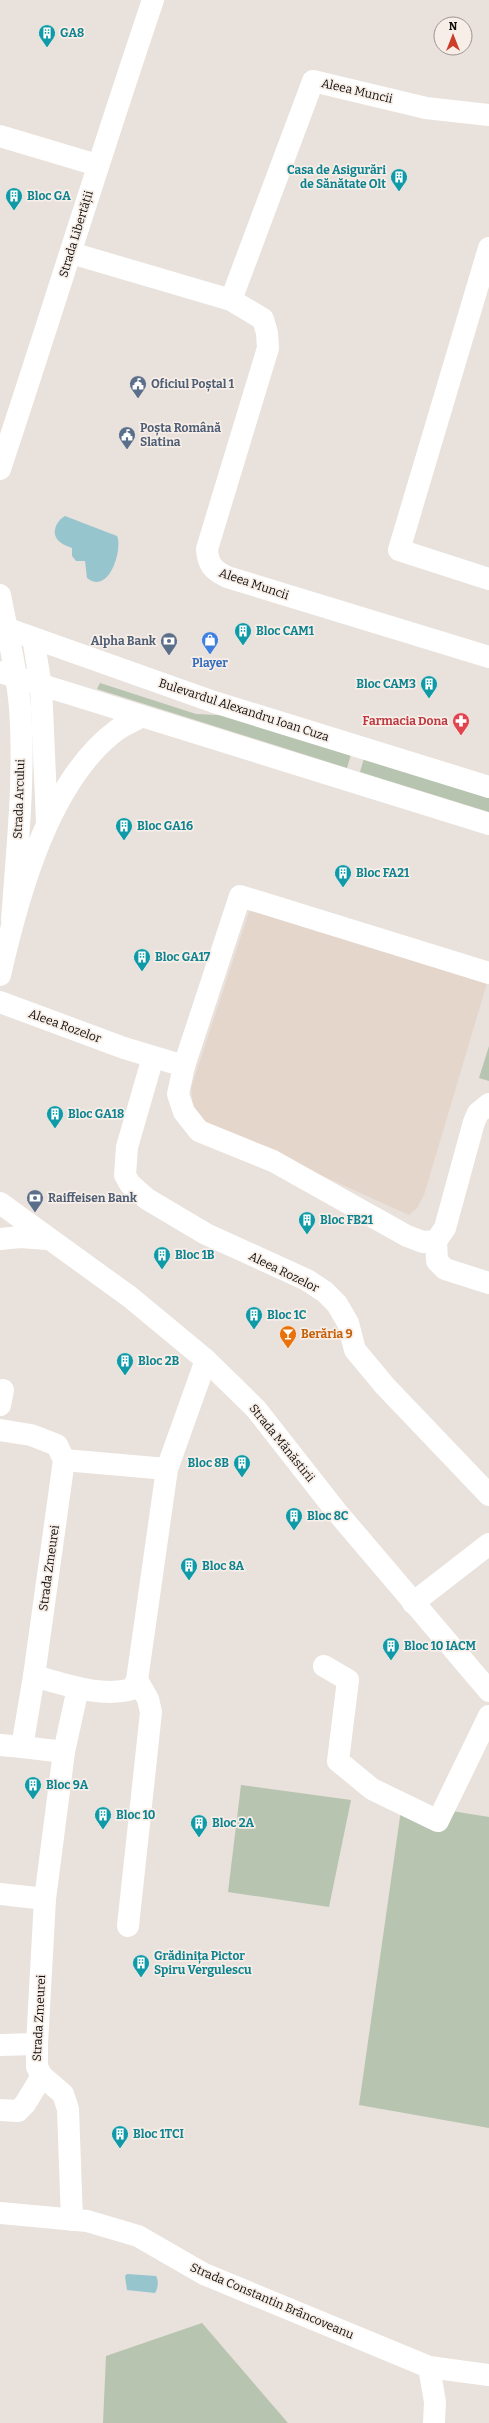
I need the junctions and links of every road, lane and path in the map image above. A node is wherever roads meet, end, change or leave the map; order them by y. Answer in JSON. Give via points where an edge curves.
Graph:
{"nodes":[{"id":1,"x":153,"y":0,"type":"edge"},
{"id":2,"x":489,"y":115,"type":"edge"},
{"id":3,"x":0,"y":136,"type":"edge"},
{"id":4,"x":96,"y":165,"type":"junction"},
{"id":5,"x":489,"y":248,"type":"edge"},
{"id":6,"x":71,"y":253,"type":"junction"},
{"id":7,"x":231,"y":300,"type":"junction"},
{"id":8,"x":0,"y":469,"type":"edge"},
{"id":9,"x":489,"y":579,"type":"edge"},
{"id":10,"x":0,"y":595,"type":"edge"},
{"id":11,"x":3,"y":627,"type":"edge"},
{"id":12,"x":33,"y":638,"type":"junction"},
{"id":13,"x":489,"y":657,"type":"edge"},
{"id":14,"x":8,"y":675,"type":"edge"},
{"id":15,"x":41,"y":686,"type":"junction"},
{"id":16,"x":141,"y":717,"type":"junction"},
{"id":17,"x":489,"y":787,"type":"edge"},
{"id":18,"x":47,"y":823,"type":"junction"},
{"id":19,"x":489,"y":824,"type":"edge"},
{"id":20,"x":6,"y":918,"type":"edge"},
{"id":21,"x":489,"y":973,"type":"edge"},
{"id":22,"x":0,"y":975,"type":"edge"},
{"id":23,"x":0,"y":1002,"type":"edge"},
{"id":24,"x":153,"y":1056,"type":"junction"},
{"id":25,"x":184,"y":1066,"type":"junction"},
{"id":26,"x":489,"y":1104,"type":"edge"},
{"id":27,"x":0,"y":1203,"type":"edge"},
{"id":28,"x":0,"y":1239,"type":"edge"},
{"id":29,"x":48,"y":1239,"type":"junction"},
{"id":30,"x":436,"y":1241,"type":"junction"},
{"id":31,"x":489,"y":1283,"type":"edge"},
{"id":32,"x":206,"y":1360,"type":"junction"},
{"id":33,"x":0,"y":1430,"type":"edge"},
{"id":34,"x":64,"y":1460,"type":"junction"},
{"id":35,"x":167,"y":1469,"type":"junction"},
{"id":36,"x":489,"y":1495,"type":"edge"},
{"id":37,"x":489,"y":1544,"type":"edge"},
{"id":38,"x":413,"y":1603,"type":"junction"},
{"id":39,"x":324,"y":1666,"type":"dead end"},
{"id":40,"x":34,"y":1676,"type":"junction"},
{"id":41,"x":137,"y":1680,"type":"junction"},
{"id":42,"x":78,"y":1688,"type":"junction"},
{"id":43,"x":489,"y":1691,"type":"edge"},
{"id":44,"x":489,"y":1716,"type":"edge"},
{"id":45,"x":0,"y":1745,"type":"edge"},
{"id":46,"x":22,"y":1747,"type":"junction"},
{"id":47,"x":64,"y":1752,"type":"junction"},
{"id":48,"x":0,"y":1894,"type":"edge"},
{"id":49,"x":45,"y":1899,"type":"junction"},
{"id":50,"x":128,"y":1926,"type":"dead end"},
{"id":51,"x":0,"y":2044,"type":"edge"},
{"id":52,"x":37,"y":2044,"type":"junction"},
{"id":53,"x":42,"y":2076,"type":"junction"},
{"id":54,"x":0,"y":2110,"type":"edge"},
{"id":55,"x":0,"y":2213,"type":"edge"},
{"id":56,"x":72,"y":2220,"type":"junction"},
{"id":57,"x":429,"y":2367,"type":"junction"},
{"id":58,"x":489,"y":2375,"type":"edge"},
{"id":59,"x":434,"y":2423,"type":"edge"}],
"edges":[{"from":1,"to":4,"type":"street","name":"Strada Libertății"},
{"from":2,"to":7,"type":"street","name":"Aleea Muncii","via":[[426,108],[313,81]]},
{"from":3,"to":4,"type":"street"},
{"from":4,"to":6,"type":"street","name":"Strada Libertății"},
{"from":5,"to":9,"type":"street","via":[[399,550]]},
{"from":6,"to":7,"type":"street","name":"Aleea Muncii"},
{"from":6,"to":8,"type":"street","name":"Strada Libertății"},
{"from":7,"to":13,"type":"street","name":"Aleea Muncii","via":[[263,319],[268,348],[207,549],[208,561],[214,571]]},
{"from":10,"to":11,"type":"street"},
{"from":11,"to":12,"type":"street","name":"Bulevardul Alexandru Ioan Cuza"},
{"from":11,"to":14,"type":"street"},
{"from":12,"to":15,"type":"street","name":"Strada Arcului"},
{"from":12,"to":17,"type":"street","name":"Bulevardul Alexandru Ioan Cuza","via":[[214,702]]},
{"from":14,"to":15,"type":"street"},
{"from":14,"to":20,"type":"street","name":"Strada Arcului","via":[[20,707],[21,774]]},
{"from":15,"to":16,"type":"street"},
{"from":15,"to":18,"type":"street","name":"Strada Arcului"},
{"from":16,"to":18,"type":"street","name":"Strada Arcului","via":[[117,730],[98,748],[74,776]]},
{"from":16,"to":19,"type":"street"},
{"from":18,"to":20,"type":"street","name":"Strada Arcului"},
{"from":20,"to":22,"type":"street","name":"Strada Arcului"},
{"from":21,"to":25,"type":"street","via":[[240,896]]},
{"from":23,"to":24,"type":"street","name":"Aleea Rozelor"},
{"from":24,"to":25,"type":"street","name":"Aleea Rozelor"},
{"from":24,"to":36,"type":"street","name":"Aleea Rozelor","via":[[127,1147],[125,1175],[130,1184],[147,1199],[206,1234],[307,1280],[325,1292],[338,1304],[348,1323],[355,1350],[385,1386]]},
{"from":25,"to":30,"type":"street","via":[[178,1094],[184,1112],[199,1131],[272,1161],[407,1236],[423,1242]]},
{"from":26,"to":30,"type":"street","via":[[478,1113],[474,1122],[445,1228]]},
{"from":27,"to":29,"type":"street","name":"Strada Mănăstirii"},
{"from":28,"to":29,"type":"street"},
{"from":29,"to":32,"type":"street","name":"Strada Mănăstirii","via":[[130,1297]]},
{"from":30,"to":31,"type":"street","via":[[437,1260],[445,1269]]},
{"from":32,"to":35,"type":"street"},
{"from":32,"to":38,"type":"street","name":"Strada Mănăstirii","via":[[256,1409]]},
{"from":33,"to":34,"type":"street","via":[[31,1435],[56,1445]]},
{"from":34,"to":35,"type":"street"},
{"from":34,"to":40,"type":"street","name":"Strada Zmeurei"},
{"from":35,"to":41,"type":"street"},
{"from":37,"to":38,"type":"street"},
{"from":38,"to":43,"type":"street","name":"Strada Mănăstirii"},
{"from":39,"to":44,"type":"street","via":[[348,1680],[338,1761],[372,1789],[438,1821]]},
{"from":40,"to":42,"type":"street"},
{"from":40,"to":46,"type":"street","name":"Strada Zmeurei"},
{"from":41,"to":42,"type":"street","via":[[132,1689],[124,1691]]},
{"from":41,"to":50,"type":"street","via":[[148,1699],[150,1712]]},
{"from":42,"to":47,"type":"street","name":"Strada Zmeurei"},
{"from":45,"to":46,"type":"street"},
{"from":46,"to":47,"type":"street"},
{"from":47,"to":49,"type":"street","name":"Strada Zmeurei"},
{"from":48,"to":49,"type":"street"},
{"from":49,"to":52,"type":"street","name":"Strada Zmeurei"},
{"from":51,"to":52,"type":"street"},
{"from":52,"to":53,"type":"street","name":"Strada Zmeurei","via":[[37,2067]]},
{"from":53,"to":54,"type":"street","via":[[18,2111]]},
{"from":53,"to":56,"type":"street","name":"Strada Zmeurei","via":[[63,2094],[68,2109]]},
{"from":55,"to":56,"type":"street","name":"Strada Constantin Brâncoveanu"},
{"from":56,"to":57,"type":"street","name":"Strada Constantin Brâncoveanu","via":[[87,2221],[138,2236],[204,2274]]},
{"from":57,"to":58,"type":"street","name":"Strada Constantin Brâncoveanu"},
{"from":57,"to":59,"type":"street","via":[[435,2402]]}]}
